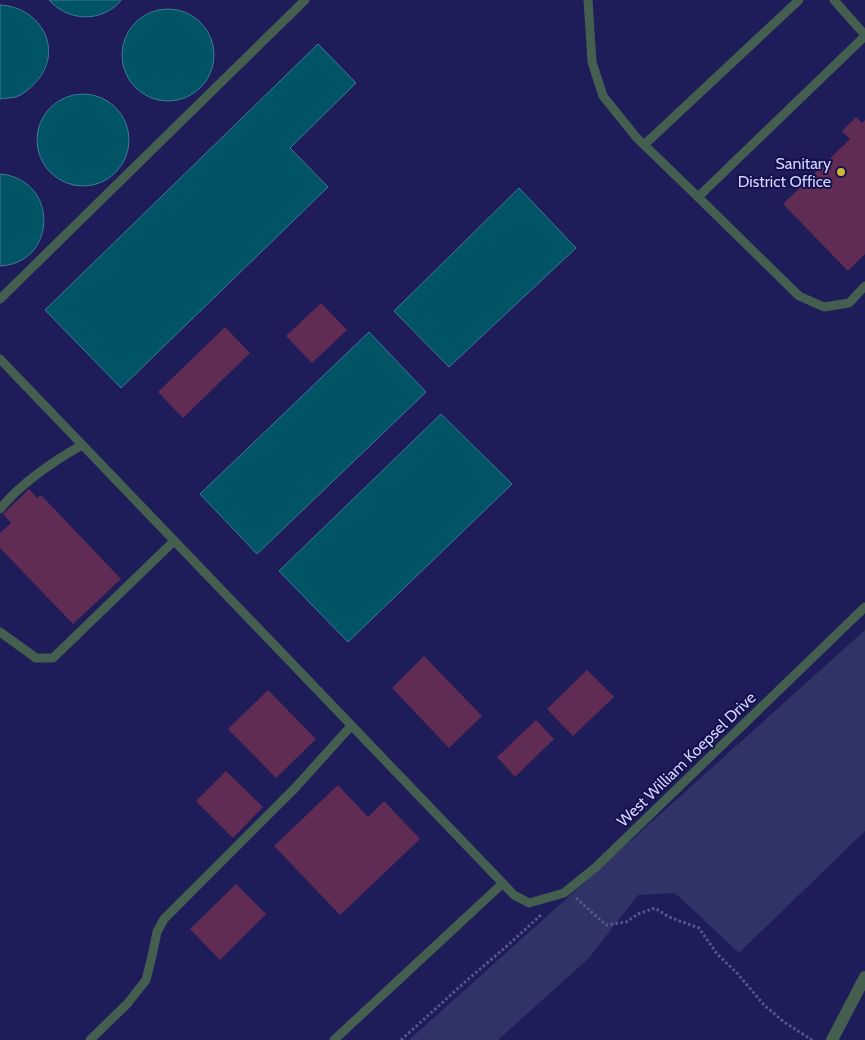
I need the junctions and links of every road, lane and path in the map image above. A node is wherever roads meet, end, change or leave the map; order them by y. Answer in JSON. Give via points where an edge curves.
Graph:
{"nodes":[{"id":1,"x":305,"y":0,"type":"edge"},
{"id":2,"x":588,"y":0,"type":"edge"},
{"id":3,"x":799,"y":0,"type":"edge"},
{"id":4,"x":834,"y":0,"type":"edge"},
{"id":5,"x":865,"y":36,"type":"edge"},
{"id":6,"x":644,"y":145,"type":"junction"},
{"id":7,"x":698,"y":197,"type":"junction"},
{"id":8,"x":865,"y":286,"type":"edge"},
{"id":9,"x":0,"y":299,"type":"edge"},
{"id":10,"x":0,"y":359,"type":"edge"},
{"id":11,"x":82,"y":445,"type":"junction"},
{"id":12,"x":0,"y":509,"type":"edge"},
{"id":13,"x":174,"y":541,"type":"junction"},
{"id":14,"x":865,"y":607,"type":"edge"},
{"id":15,"x":0,"y":632,"type":"edge"},
{"id":16,"x":351,"y":726,"type":"junction"},
{"id":17,"x":502,"y":884,"type":"junction"},
{"id":18,"x":564,"y":892,"type":"junction"},
{"id":19,"x":545,"y":911,"type":"dead end"},
{"id":20,"x":865,"y":977,"type":"edge"},
{"id":21,"x":90,"y":1040,"type":"edge"},
{"id":22,"x":334,"y":1040,"type":"edge"},
{"id":23,"x":401,"y":1040,"type":"edge"},
{"id":24,"x":812,"y":1040,"type":"edge"},
{"id":25,"x":832,"y":1040,"type":"edge"}],
"edges":[{"from":1,"to":9,"type":"lane"},
{"from":2,"to":6,"type":"lane","via":[[592,62],[603,96]]},
{"from":3,"to":6,"type":"lane"},
{"from":4,"to":5,"type":"lane"},
{"from":5,"to":7,"type":"lane"},
{"from":6,"to":7,"type":"lane"},
{"from":7,"to":8,"type":"lane","via":[[798,296],[824,307],[849,303]]},
{"from":10,"to":11,"type":"lane"},
{"from":11,"to":12,"type":"lane","via":[[31,478]]},
{"from":11,"to":13,"type":"lane"},
{"from":13,"to":15,"type":"lane","via":[[53,658],[36,658]]},
{"from":13,"to":16,"type":"lane"},
{"from":14,"to":18,"type":"lane","name":"West William Koepsel Drive","via":[[596,866]]},
{"from":16,"to":17,"type":"lane"},
{"from":16,"to":21,"type":"lane","via":[[295,788],[164,919],[156,932],[146,980]]},
{"from":17,"to":18,"type":"lane","name":"West William Koepsel Drive","via":[[529,903]]},
{"from":17,"to":22,"type":"lane"},
{"from":18,"to":24,"type":"path","via":[[606,925],[626,922],[654,908],[699,928],[717,954],[764,1005]]},
{"from":19,"to":23,"type":"path"},
{"from":20,"to":25,"type":"street"}]}
